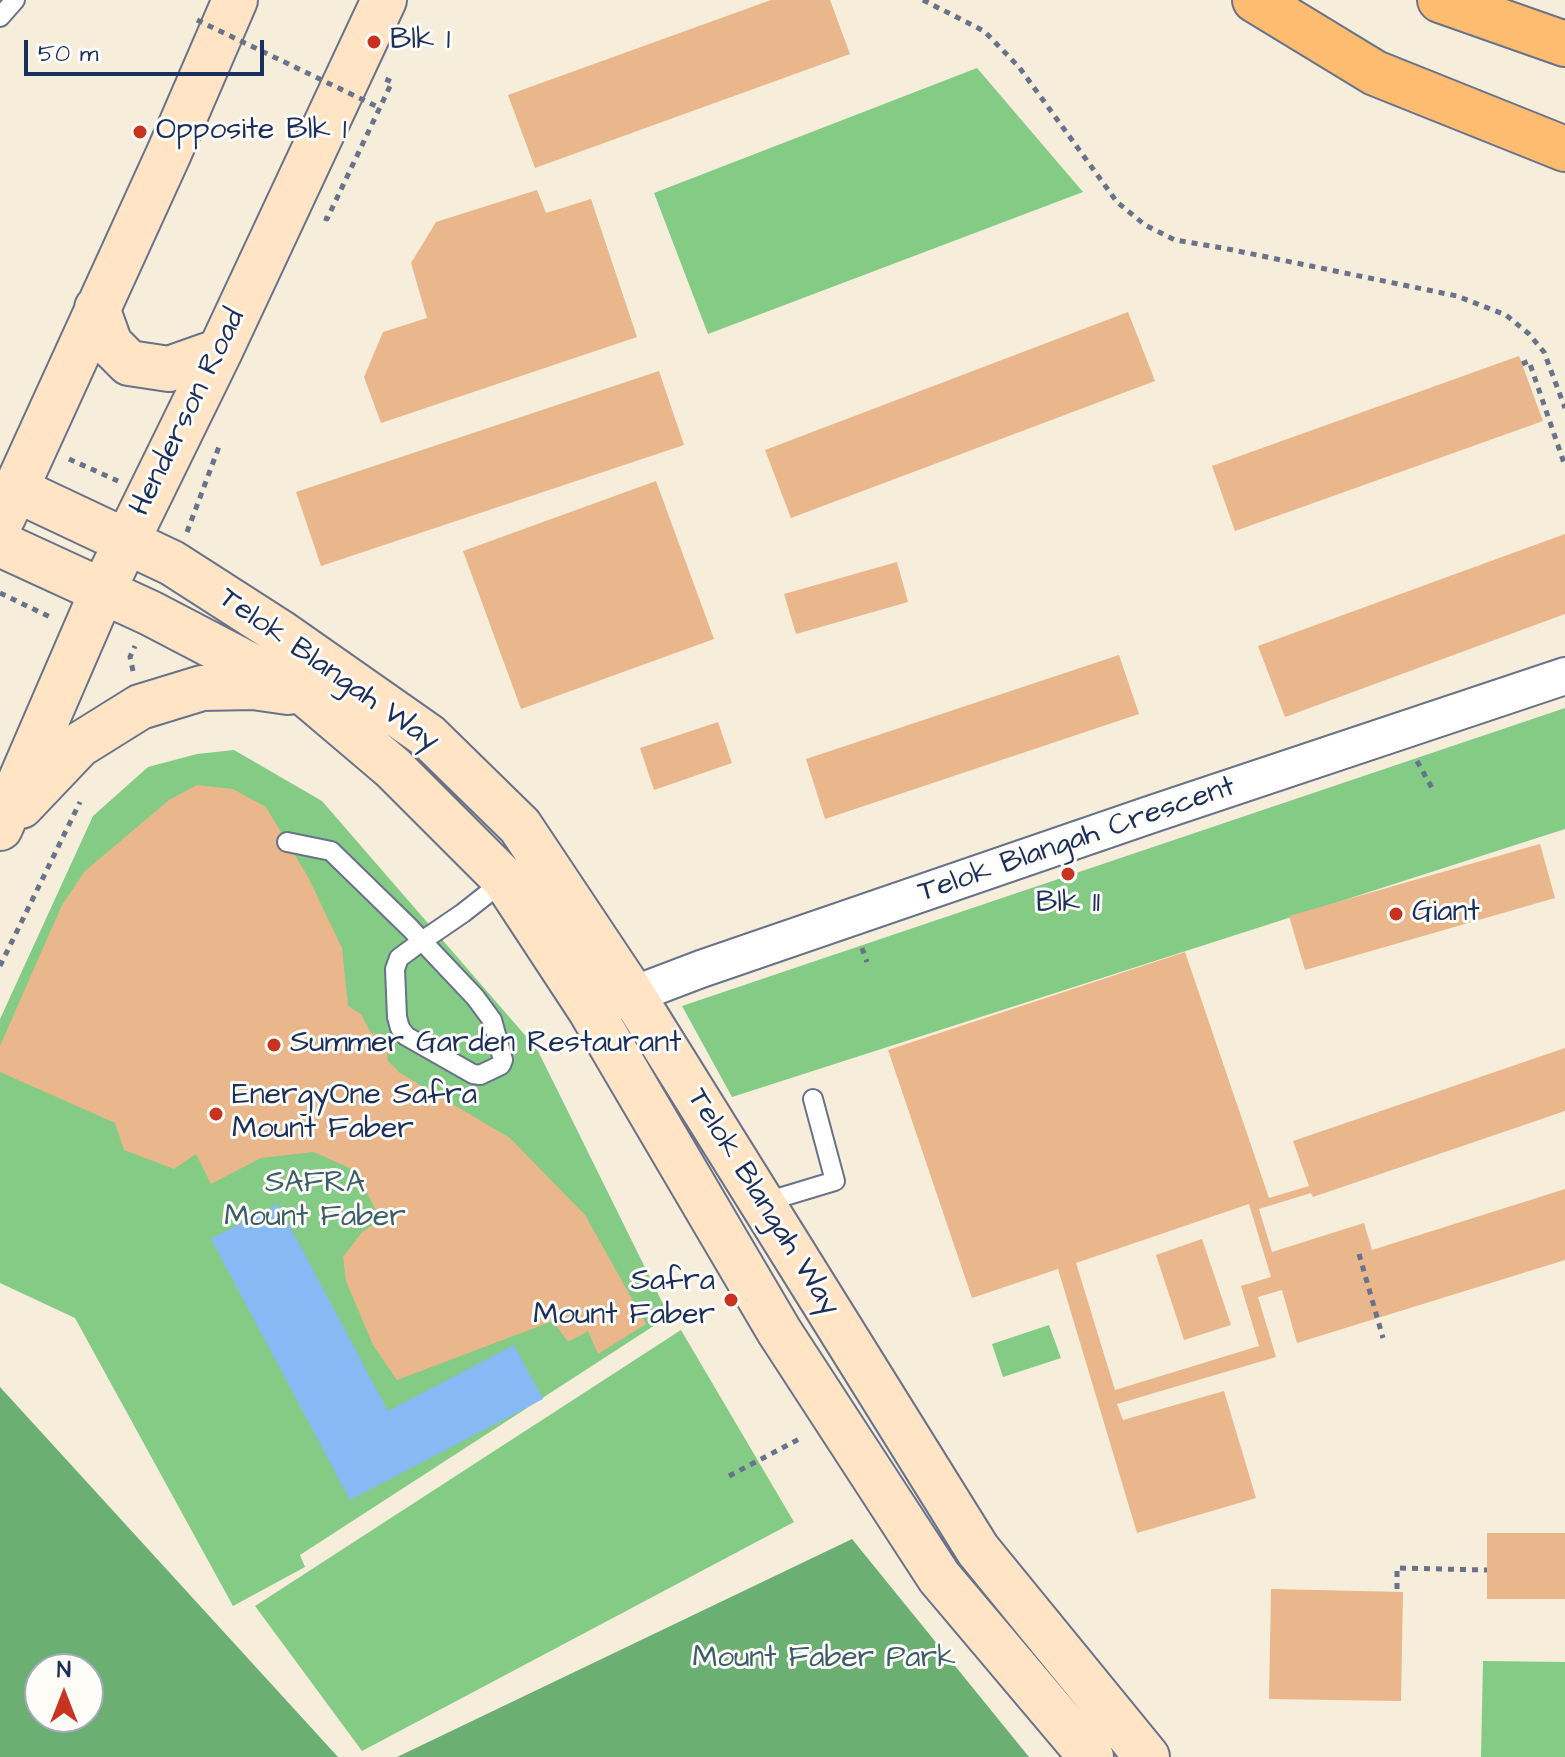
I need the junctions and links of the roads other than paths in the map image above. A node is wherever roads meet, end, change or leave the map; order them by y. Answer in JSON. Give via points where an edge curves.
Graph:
{"nodes":[{"id":1,"x":15,"y":0,"type":"edge"},
{"id":2,"x":235,"y":0,"type":"edge"},
{"id":3,"x":384,"y":0,"type":"edge"},
{"id":4,"x":1255,"y":0,"type":"edge"},
{"id":5,"x":1440,"y":0,"type":"edge"},
{"id":6,"x":0,"y":17,"type":"edge"},
{"id":7,"x":1565,"y":44,"type":"edge"},
{"id":8,"x":1565,"y":149,"type":"edge"},
{"id":9,"x":97,"y":308,"type":"junction"},
{"id":10,"x":220,"y":351,"type":"junction"},
{"id":11,"x":7,"y":506,"type":"edge"},
{"id":12,"x":128,"y":540,"type":"junction"},
{"id":13,"x":0,"y":544,"type":"edge"},
{"id":14,"x":102,"y":592,"type":"junction"},
{"id":15,"x":1565,"y":676,"type":"edge"},
{"id":16,"x":307,"y":695,"type":"junction"},
{"id":17,"x":0,"y":828,"type":"edge"},
{"id":18,"x":287,"y":842,"type":"dead end"},
{"id":19,"x":505,"y":880,"type":"junction"},
{"id":20,"x":422,"y":941,"type":"junction"},
{"id":21,"x":632,"y":994,"type":"junction"},
{"id":22,"x":591,"y":1011,"type":"junction"},
{"id":23,"x":813,"y":1099,"type":"dead end"},
{"id":24,"x":762,"y":1203,"type":"junction"},
{"id":25,"x":1091,"y":1757,"type":"edge"},
{"id":26,"x":1147,"y":1757,"type":"edge"}],
"edges":[{"from":1,"to":6,"type":"lane"},
{"from":2,"to":9,"type":"main road"},
{"from":3,"to":10,"type":"main road","name":"Henderson Road"},
{"from":4,"to":8,"type":"highway","via":[[1375,73]]},
{"from":5,"to":7,"type":"highway"},
{"from":9,"to":10,"type":"main road","via":[[110,344],[129,363],[169,369]]},
{"from":9,"to":11,"type":"main road"},
{"from":10,"to":12,"type":"main road","name":"Henderson Road"},
{"from":11,"to":12,"type":"main road","name":"Telok Blangah Way"},
{"from":12,"to":14,"type":"main road","name":"Henderson Road"},
{"from":12,"to":21,"type":"main road","name":"Telok Blangah Way","via":[[281,633],[428,736],[520,826]]},
{"from":13,"to":14,"type":"main road","name":"Telok Blangah Way"},
{"from":14,"to":16,"type":"main road","name":"Telok Blangah Way"},
{"from":14,"to":17,"type":"main road","name":"Henderson Road"},
{"from":15,"to":21,"type":"street","name":"Telok Blangah Crescent"},
{"from":16,"to":17,"type":"main road","via":[[253,687],[202,688],[140,707],[79,745]]},
{"from":16,"to":19,"type":"main road","name":"Telok Blangah Way","via":[[393,768]]},
{"from":18,"to":20,"type":"lane","via":[[331,851]]},
{"from":19,"to":20,"type":"lane"},
{"from":19,"to":22,"type":"main road","name":"Telok Blangah Way"},
{"from":20,"to":20,"type":"lane","via":[[492,1020],[503,1053],[501,1065],[480,1075],[467,1073],[400,1028],[396,963]]},
{"from":21,"to":22,"type":"street","name":"Telok Blangah Crescent"},
{"from":21,"to":24,"type":"main road","name":"Telok Blangah Way"},
{"from":22,"to":25,"type":"main road","name":"Telok Blangah Way","via":[[779,1331],[939,1577]]},
{"from":23,"to":24,"type":"lane","via":[[835,1181]]},
{"from":24,"to":26,"type":"main road","name":"Telok Blangah Way","via":[[978,1550]]}]}
